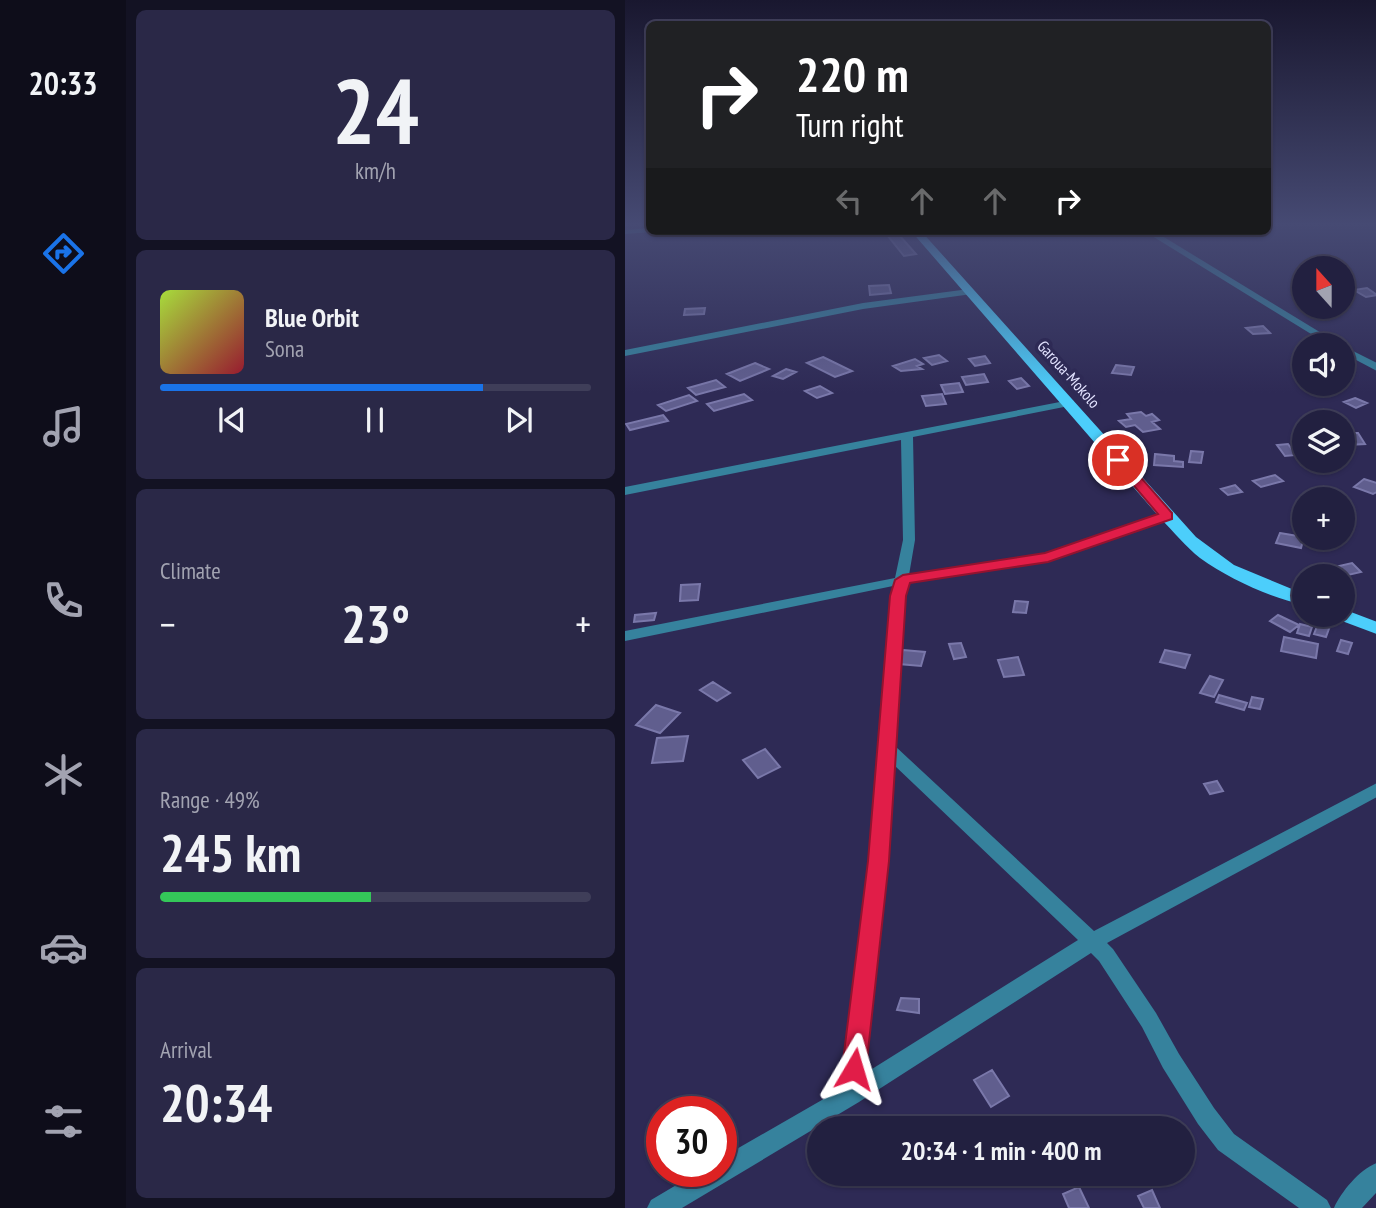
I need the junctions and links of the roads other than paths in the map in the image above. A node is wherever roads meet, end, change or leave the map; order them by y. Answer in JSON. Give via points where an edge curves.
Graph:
{"nodes":[{"id":1,"x":958,"y":279,"type":"edge"},
{"id":2,"x":1228,"y":279,"type":"edge"},
{"id":3,"x":969,"y":292,"type":"junction"},
{"id":4,"x":1316,"y":333,"type":"edge"},
{"id":5,"x":625,"y":353,"type":"edge"},
{"id":6,"x":1355,"y":356,"type":"edge"},
{"id":7,"x":1376,"y":368,"type":"edge"},
{"id":8,"x":1070,"y":403,"type":"junction"},
{"id":9,"x":907,"y":435,"type":"junction"},
{"id":10,"x":625,"y":491,"type":"edge"},
{"id":11,"x":1167,"y":516,"type":"junction"},
{"id":12,"x":903,"y":580,"type":"junction"},
{"id":13,"x":1292,"y":595,"type":"edge"},
{"id":14,"x":1355,"y":620,"type":"edge"},
{"id":15,"x":1376,"y":629,"type":"edge"},
{"id":16,"x":625,"y":636,"type":"edge"},
{"id":17,"x":887,"y":748,"type":"junction"},
{"id":18,"x":1376,"y":789,"type":"edge"},
{"id":19,"x":1092,"y":942,"type":"junction"},
{"id":20,"x":851,"y":1095,"type":"junction"},
{"id":21,"x":1376,"y":1174,"type":"edge"},
{"id":22,"x":659,"y":1208,"type":"edge"},
{"id":23,"x":1319,"y":1208,"type":"edge"},
{"id":24,"x":1346,"y":1208,"type":"edge"}],
"edges":[{"from":1,"to":3,"type":"main road","name":"Garoua-Mokolo"},
{"from":2,"to":4,"type":"street"},
{"from":3,"to":5,"type":"street","via":[[863,306]]},
{"from":3,"to":8,"type":"main road","name":"Garoua-Mokolo"},
{"from":6,"to":7,"type":"street"},
{"from":8,"to":9,"type":"street"},
{"from":8,"to":11,"type":"main road","name":"Garoua-Mokolo"},
{"from":9,"to":10,"type":"street"},
{"from":9,"to":12,"type":"street","via":[[909,540]]},
{"from":11,"to":12,"type":"street","via":[[1048,557]]},
{"from":11,"to":13,"type":"main road","name":"Garoua-Mokolo","via":[[1221,563]]},
{"from":12,"to":16,"type":"street"},
{"from":12,"to":17,"type":"street"},
{"from":14,"to":15,"type":"main road"},
{"from":17,"to":19,"type":"street"},
{"from":17,"to":20,"type":"street","via":[[879,861]]},
{"from":18,"to":19,"type":"street"},
{"from":19,"to":20,"type":"street"},
{"from":19,"to":23,"type":"street","via":[[1117,970],[1170,1061],[1226,1142]]},
{"from":20,"to":22,"type":"street"},
{"from":21,"to":24,"type":"street"}]}
